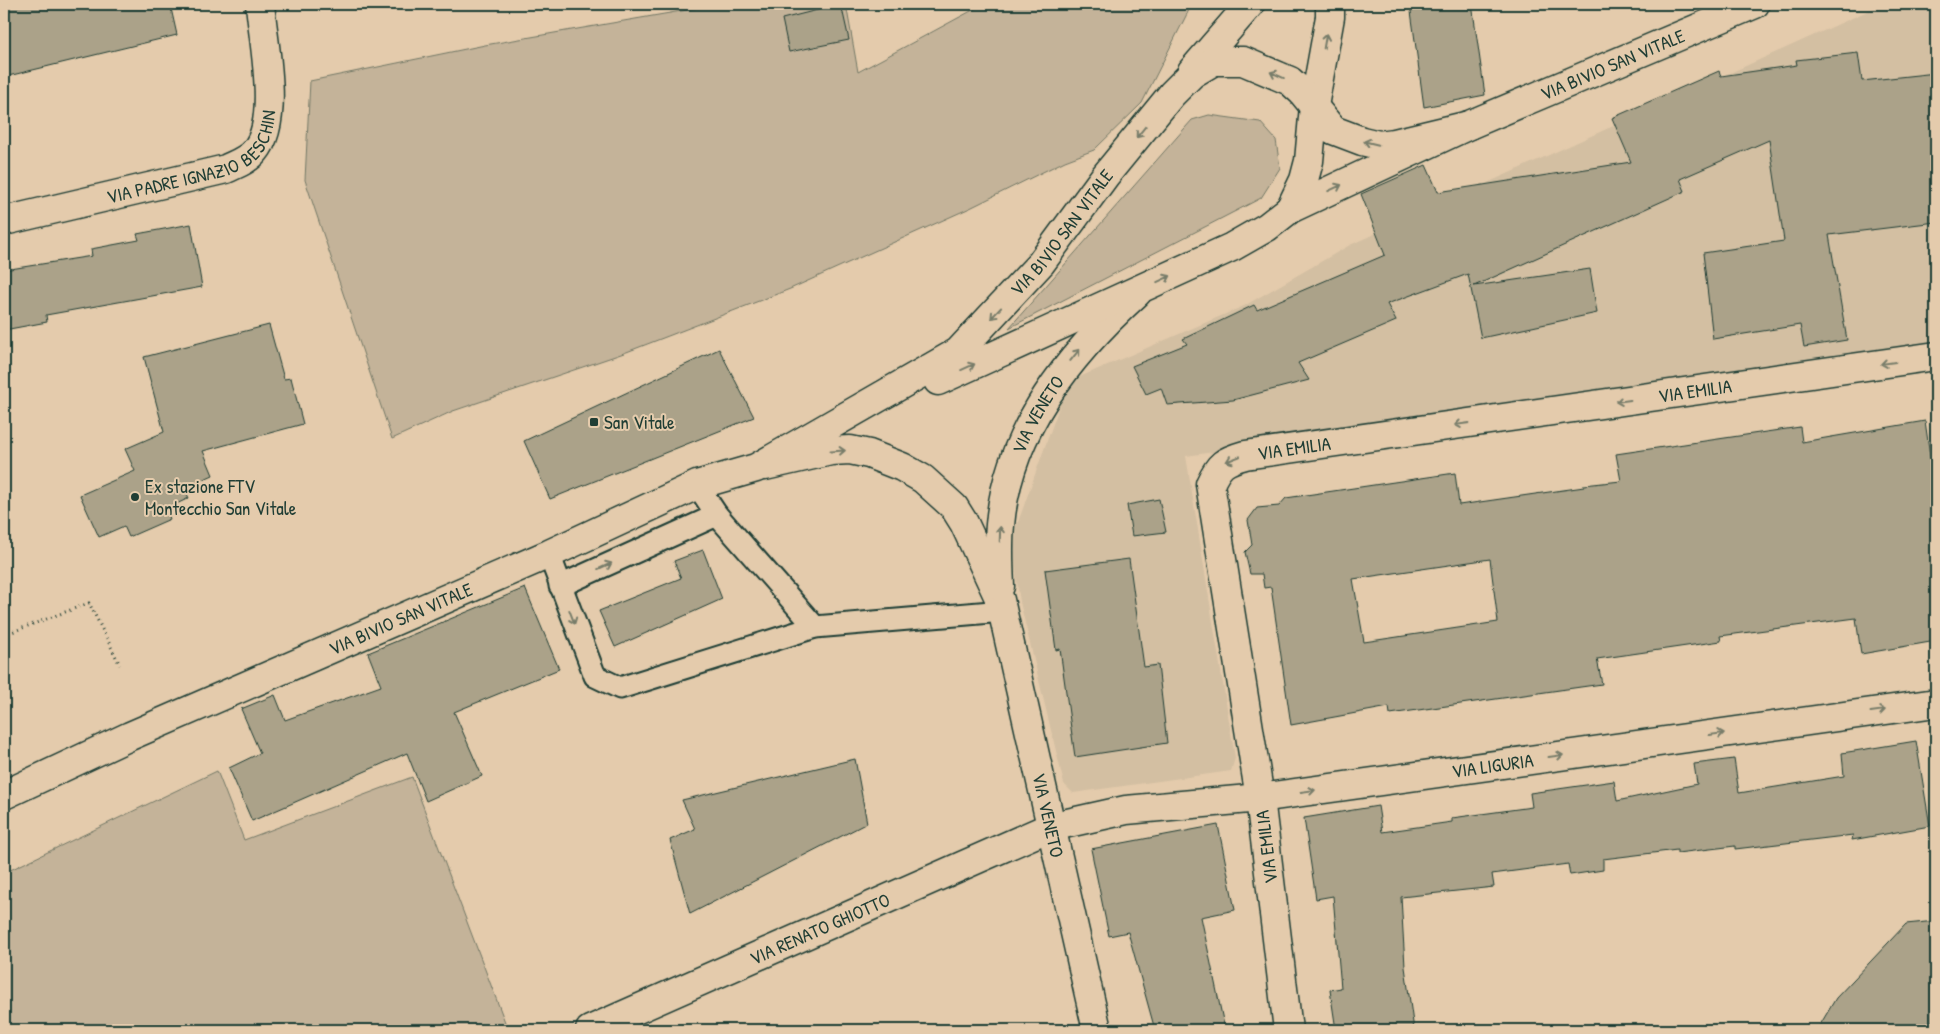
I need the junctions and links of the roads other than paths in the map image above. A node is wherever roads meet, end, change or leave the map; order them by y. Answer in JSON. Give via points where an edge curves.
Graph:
{"nodes":[{"id":1,"x":260,"y":4,"type":"edge"},
{"id":2,"x":1250,"y":4,"type":"edge"},
{"id":3,"x":1330,"y":4,"type":"edge"},
{"id":4,"x":1755,"y":4,"type":"edge"},
{"id":5,"x":1172,"y":94,"type":"junction"},
{"id":6,"x":1314,"y":106,"type":"junction"},
{"id":7,"x":1469,"y":125,"type":"junction"},
{"id":8,"x":1290,"y":209,"type":"junction"},
{"id":9,"x":4,"y":221,"type":"edge"},
{"id":10,"x":1140,"y":290,"type":"junction"},
{"id":11,"x":1936,"y":356,"type":"edge"},
{"id":12,"x":796,"y":445,"type":"junction"},
{"id":13,"x":756,"y":468,"type":"junction"},
{"id":14,"x":697,"y":485,"type":"junction"},
{"id":15,"x":717,"y":515,"type":"junction"},
{"id":16,"x":549,"y":554,"type":"junction"},
{"id":17,"x":560,"y":586,"type":"junction"},
{"id":18,"x":1001,"y":605,"type":"junction"},
{"id":19,"x":815,"y":626,"type":"junction"},
{"id":20,"x":1936,"y":703,"type":"edge"},
{"id":21,"x":4,"y":795,"type":"edge"},
{"id":22,"x":1260,"y":798,"type":"junction"},
{"id":23,"x":1050,"y":827,"type":"junction"},
{"id":24,"x":590,"y":1030,"type":"edge"},
{"id":25,"x":1097,"y":1030,"type":"edge"},
{"id":26,"x":1288,"y":1030,"type":"edge"}],
"edges":[{"from":1,"to":9,"type":"street","name":"VIA PADRE IGNAZIO BESCHIN","via":[[270,102],[263,137],[256,150],[226,169]]},
{"from":2,"to":5,"type":"street"},
{"from":6,"to":3,"type":"street","one_way":true},
{"from":4,"to":7,"type":"street","name":"VIA BIVIO SAN VITALE"},
{"from":6,"to":5,"type":"street","name":"VIA BIVIO SAN VITALE","one_way":true,"via":[[1290,81],[1243,61],[1214,61],[1192,74]]},
{"from":5,"to":12,"type":"street","name":"VIA BIVIO SAN VITALE","one_way":true,"via":[[1105,176],[1041,263],[958,352]]},
{"from":7,"to":6,"type":"street","name":"VIA BIVIO SAN VITALE","one_way":true,"via":[[1379,145],[1333,130]]},
{"from":6,"to":8,"type":"street","name":"VIA BIVIO SAN VITALE","via":[[1309,161]]},
{"from":8,"to":7,"type":"street","name":"VIA BIVIO SAN VITALE","one_way":true},
{"from":10,"to":8,"type":"street","name":"VIA BIVIO SAN VITALE","one_way":true,"via":[[1232,247]]},
{"from":12,"to":10,"type":"street","name":"VIA BIVIO SAN VITALE","one_way":true},
{"from":18,"to":10,"type":"street","name":"VIA VENETO","one_way":true,"via":[[1000,523],[1016,453],[1057,378],[1104,323]]},
{"from":11,"to":22,"type":"street","name":"VIA EMILIA","one_way":true,"via":[[1228,460],[1218,468],[1210,484]]},
{"from":12,"to":13,"type":"street","name":"VIA BIVIO SAN VITALE"},
{"from":13,"to":14,"type":"street","name":"VIA BIVIO SAN VITALE"},
{"from":13,"to":18,"type":"street","name":"VIA VENETO","one_way":true,"via":[[850,450],[902,467],[923,479],[954,507],[979,550]]},
{"from":14,"to":15,"type":"lane"},
{"from":14,"to":16,"type":"street","name":"VIA BIVIO SAN VITALE"},
{"from":17,"to":15,"type":"lane","one_way":true},
{"from":15,"to":19,"type":"lane"},
{"from":16,"to":17,"type":"lane"},
{"from":16,"to":21,"type":"street","name":"VIA BIVIO SAN VITALE","via":[[130,736]]},
{"from":17,"to":19,"type":"lane","one_way":true,"via":[[595,676],[620,688]]},
{"from":18,"to":19,"type":"lane"},
{"from":18,"to":23,"type":"street","name":"VIA VENETO"},
{"from":22,"to":20,"type":"street","name":"VIA LIGURIA","one_way":true},
{"from":22,"to":23,"type":"street","name":"VIA LIGURIA","via":[[1126,810]]},
{"from":22,"to":26,"type":"street","name":"VIA EMILIA"},
{"from":23,"to":24,"type":"street","name":"VIA RENATO GHIOTTO"},
{"from":23,"to":25,"type":"street","name":"VIA VENETO"}]}
